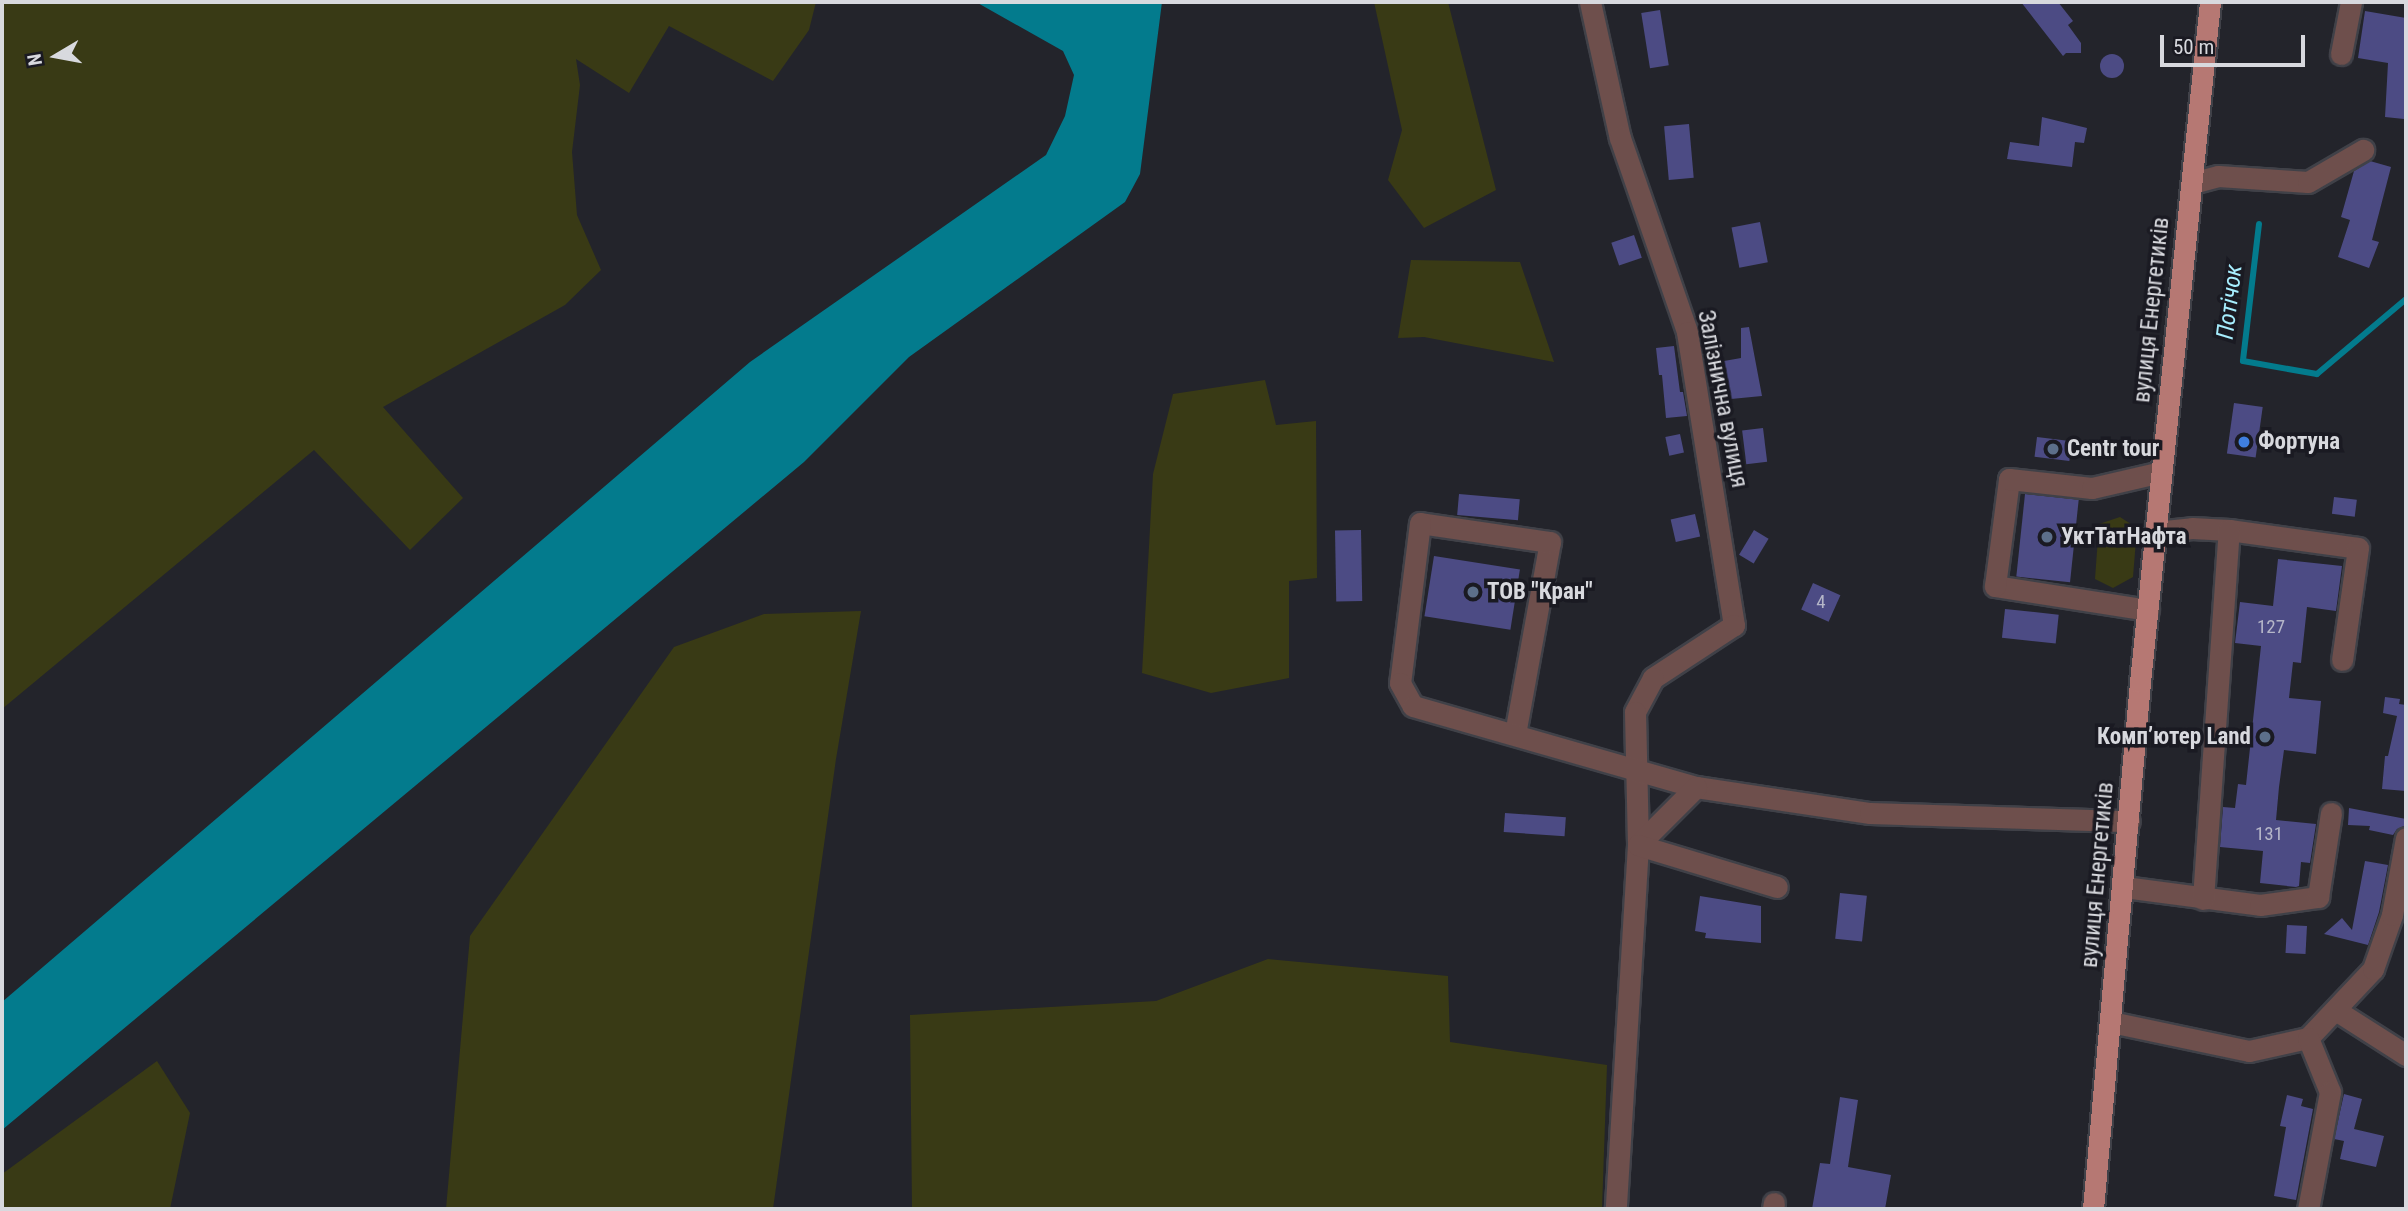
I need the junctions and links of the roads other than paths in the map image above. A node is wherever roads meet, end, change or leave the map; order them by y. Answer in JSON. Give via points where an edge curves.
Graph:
{"nodes":[{"id":1,"x":1590,"y":2,"type":"edge"},
{"id":2,"x":2210,"y":2,"type":"edge"},
{"id":3,"x":2351,"y":2,"type":"edge"},
{"id":4,"x":2342,"y":54,"type":"dead end"},
{"id":5,"x":2363,"y":150,"type":"dead end"},
{"id":6,"x":2192,"y":183,"type":"junction"},
{"id":7,"x":2161,"y":472,"type":"junction"},
{"id":8,"x":2229,"y":530,"type":"junction"},
{"id":9,"x":2155,"y":532,"type":"junction"},
{"id":10,"x":2148,"y":610,"type":"junction"},
{"id":11,"x":2342,"y":660,"type":"dead end"},
{"id":12,"x":1515,"y":734,"type":"junction"},
{"id":13,"x":1628,"y":767,"type":"junction"},
{"id":14,"x":1696,"y":787,"type":"junction"},
{"id":15,"x":2331,"y":813,"type":"dead end"},
{"id":16,"x":2129,"y":821,"type":"junction"},
{"id":17,"x":2406,"y":838,"type":"edge"},
{"id":18,"x":1638,"y":845,"type":"junction"},
{"id":19,"x":1777,"y":887,"type":"dead end"},
{"id":20,"x":2124,"y":887,"type":"junction"},
{"id":21,"x":2203,"y":899,"type":"junction"},
{"id":22,"x":2337,"y":1011,"type":"junction"},
{"id":23,"x":2111,"y":1022,"type":"junction"},
{"id":24,"x":2308,"y":1038,"type":"junction"},
{"id":25,"x":2406,"y":1055,"type":"edge"},
{"id":26,"x":1616,"y":1209,"type":"edge"},
{"id":27,"x":2093,"y":1209,"type":"edge"},
{"id":28,"x":2308,"y":1209,"type":"edge"}],
"edges":[{"from":1,"to":13,"type":"street","name":"Залізнична вулиця","via":[[1620,138],[1687,332],[1734,625],[1653,678],[1635,712]]},
{"from":2,"to":6,"type":"main road","name":"вулиця Енергетиків"},
{"from":3,"to":4,"type":"street"},
{"from":5,"to":6,"type":"street","via":[[2308,182],[2217,177]]},
{"from":6,"to":7,"type":"main road","name":"вулиця Енергетиків"},
{"from":7,"to":9,"type":"main road","name":"вулиця Енергетиків"},
{"from":7,"to":10,"type":"street","via":[[2092,488],[2009,479],[1995,586]]},
{"from":8,"to":9,"type":"street"},
{"from":8,"to":11,"type":"street","via":[[2358,548]]},
{"from":8,"to":21,"type":"street"},
{"from":9,"to":10,"type":"main road","name":"вулиця Енергетиків"},
{"from":10,"to":16,"type":"main road","name":"вулиця Енергетиків"},
{"from":12,"to":12,"type":"street","via":[[1413,706],[1399,683],[1420,523],[1550,542]]},
{"from":12,"to":13,"type":"street"},
{"from":13,"to":14,"type":"street"},
{"from":13,"to":18,"type":"street"},
{"from":14,"to":16,"type":"street","via":[[1870,813]]},
{"from":14,"to":18,"type":"street"},
{"from":15,"to":21,"type":"street","via":[[2318,897],[2260,905]]},
{"from":16,"to":20,"type":"main road","name":"вулиця Енергетиків"},
{"from":17,"to":22,"type":"street","via":[[2392,915],[2373,969]]},
{"from":18,"to":19,"type":"street"},
{"from":18,"to":26,"type":"street"},
{"from":20,"to":21,"type":"street"},
{"from":20,"to":23,"type":"main road","name":"вулиця Енергетиків"},
{"from":22,"to":24,"type":"street"},
{"from":22,"to":25,"type":"street"},
{"from":23,"to":24,"type":"street","via":[[2249,1051]]},
{"from":23,"to":27,"type":"main road","name":"вулиця Енергетиків"},
{"from":24,"to":28,"type":"street","via":[[2330,1092]]}]}
